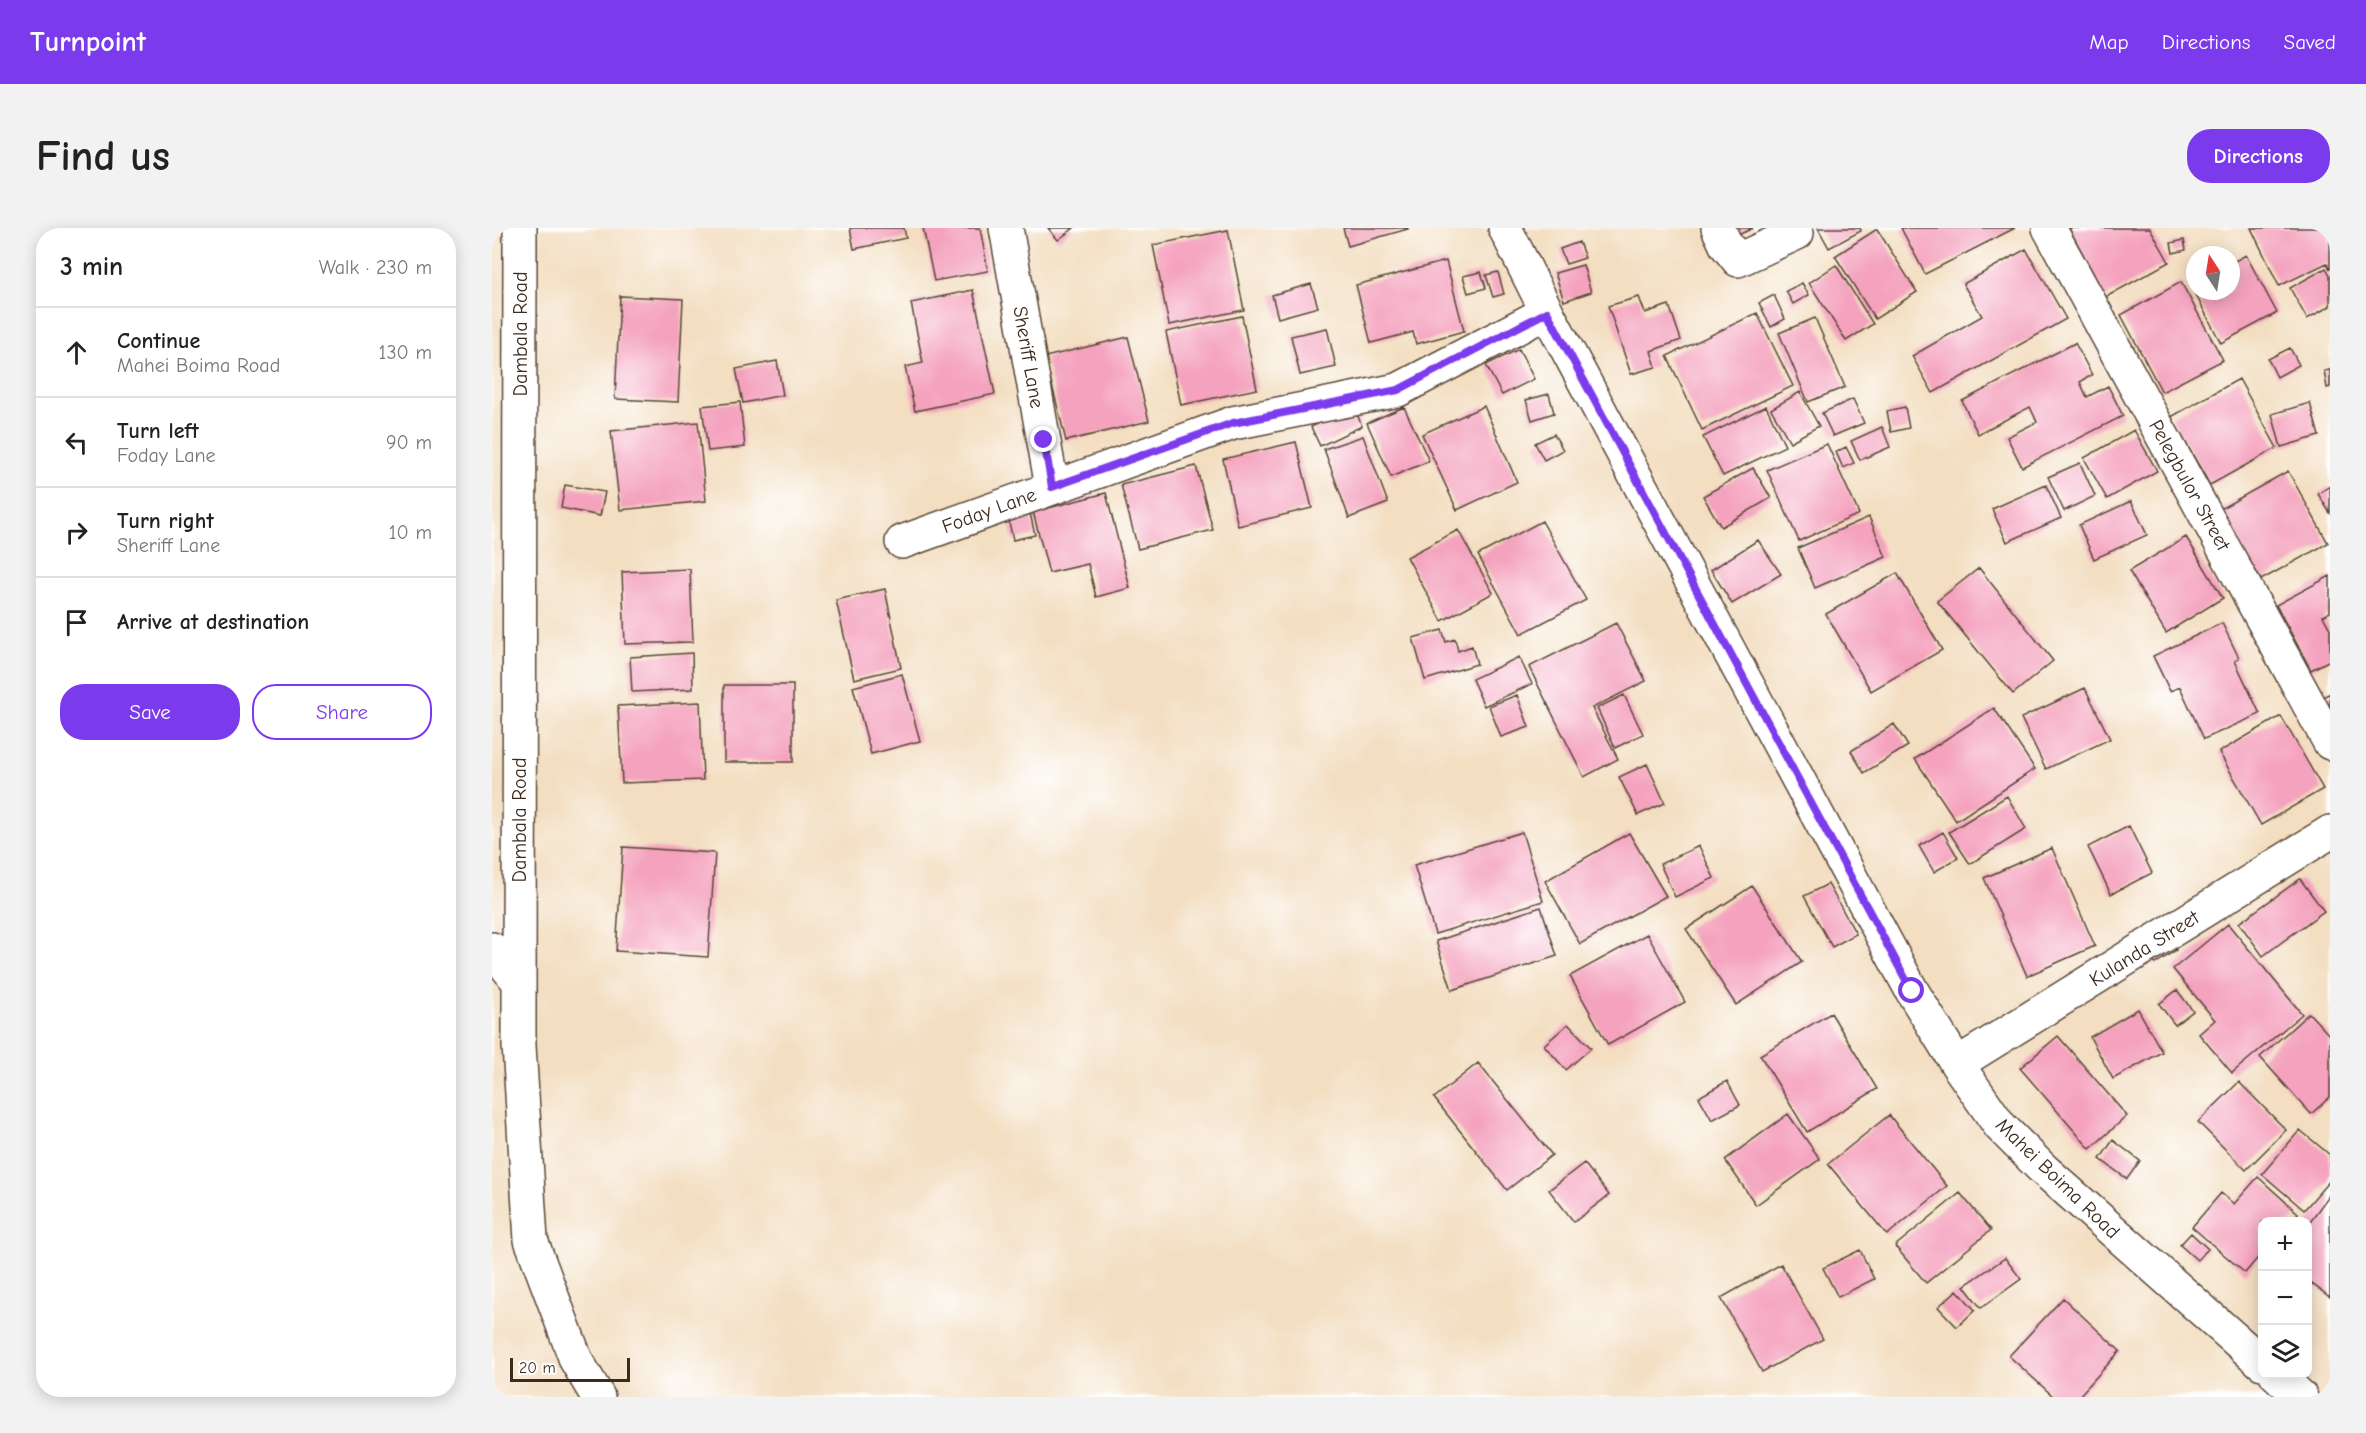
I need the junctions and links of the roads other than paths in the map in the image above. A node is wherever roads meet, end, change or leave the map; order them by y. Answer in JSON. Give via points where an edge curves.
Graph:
{"nodes":[{"id":1,"x":520,"y":228,"type":"edge"},
{"id":2,"x":1006,"y":228,"type":"edge"},
{"id":3,"x":1505,"y":228,"type":"edge"},
{"id":4,"x":1718,"y":228,"type":"edge"},
{"id":5,"x":2049,"y":228,"type":"edge"},
{"id":6,"x":1797,"y":233,"type":"dead end"},
{"id":7,"x":1547,"y":312,"type":"junction"},
{"id":8,"x":1052,"y":487,"type":"junction"},
{"id":9,"x":903,"y":542,"type":"dead end"},
{"id":10,"x":2330,"y":743,"type":"edge"},
{"id":11,"x":2330,"y":832,"type":"edge"},
{"id":12,"x":492,"y":949,"type":"edge"},
{"id":13,"x":519,"y":982,"type":"junction"},
{"id":14,"x":1957,"y":1064,"type":"junction"},
{"id":15,"x":2258,"y":1359,"type":"edge"},
{"id":16,"x":2281,"y":1379,"type":"edge"},
{"id":17,"x":598,"y":1397,"type":"edge"},
{"id":18,"x":2301,"y":1397,"type":"edge"}],
"edges":[{"from":1,"to":13,"type":"street","name":"Dambala Road"},
{"from":2,"to":8,"type":"street","name":"Sheriff Lane"},
{"from":3,"to":7,"type":"street","name":"Mahei Boima Road"},
{"from":4,"to":6,"type":"street","via":[[1738,260]]},
{"from":5,"to":10,"type":"street","name":"Pelegbulor Street"},
{"from":7,"to":8,"type":"street","name":"Foday Lane","via":[[1398,390],[1233,423]]},
{"from":7,"to":14,"type":"street","name":"Mahei Boima Road","via":[[1912,991]]},
{"from":8,"to":9,"type":"street","name":"Foday Lane"},
{"from":11,"to":14,"type":"street","name":"Kulanda Street"},
{"from":12,"to":13,"type":"street"},
{"from":13,"to":17,"type":"street","name":"Dambala Road","via":[[531,1240],[576,1360]]},
{"from":14,"to":15,"type":"street","name":"Mahei Boima Road","via":[[2000,1126],[2042,1168]]},
{"from":16,"to":18,"type":"street"}]}
